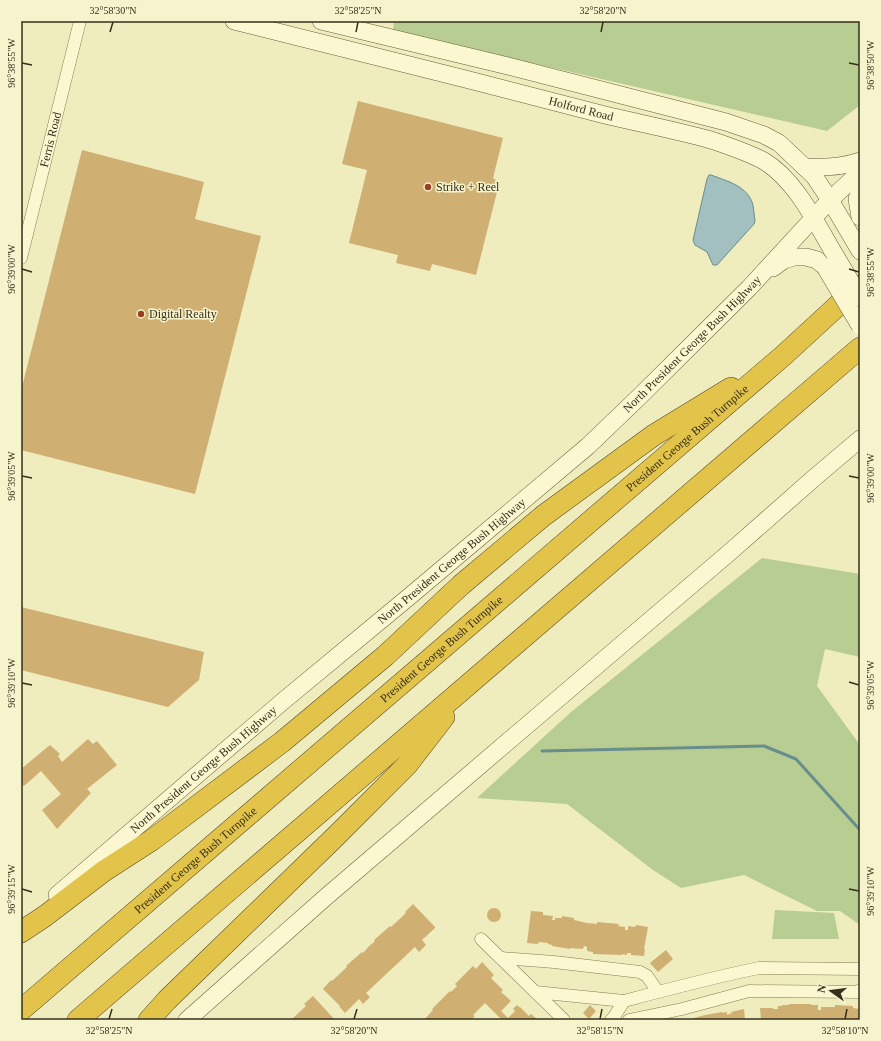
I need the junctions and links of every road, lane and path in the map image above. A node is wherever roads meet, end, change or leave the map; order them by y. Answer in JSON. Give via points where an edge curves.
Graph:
{"nodes":[{"id":1,"x":80,"y":21,"type":"edge"},
{"id":2,"x":234,"y":21,"type":"edge"},
{"id":3,"x":320,"y":21,"type":"edge"},
{"id":4,"x":860,"y":161,"type":"edge"},
{"id":5,"x":804,"y":167,"type":"junction"},
{"id":6,"x":860,"y":172,"type":"edge"},
{"id":7,"x":860,"y":191,"type":"edge"},
{"id":8,"x":830,"y":200,"type":"junction"},
{"id":9,"x":860,"y":217,"type":"edge"},
{"id":10,"x":814,"y":218,"type":"junction"},
{"id":11,"x":860,"y":251,"type":"edge"},
{"id":12,"x":21,"y":258,"type":"edge"},
{"id":13,"x":755,"y":281,"type":"junction"},
{"id":14,"x":860,"y":286,"type":"edge"},
{"id":15,"x":860,"y":297,"type":"edge"},
{"id":16,"x":860,"y":326,"type":"edge"},
{"id":17,"x":860,"y":348,"type":"edge"},
{"id":18,"x":784,"y":355,"type":"junction"},
{"id":19,"x":860,"y":433,"type":"edge"},
{"id":20,"x":860,"y":439,"type":"edge"},
{"id":21,"x":844,"y":454,"type":"junction"},
{"id":22,"x":473,"y":681,"type":"junction"},
{"id":23,"x":21,"y":927,"type":"edge"},
{"id":24,"x":21,"y":932,"type":"edge"},
{"id":25,"x":481,"y":939,"type":"dead end"},
{"id":26,"x":501,"y":958,"type":"junction"},
{"id":27,"x":860,"y":969,"type":"edge"},
{"id":28,"x":743,"y":971,"type":"junction"},
{"id":29,"x":860,"y":990,"type":"edge"},
{"id":30,"x":749,"y":991,"type":"junction"},
{"id":31,"x":535,"y":992,"type":"junction"},
{"id":32,"x":658,"y":992,"type":"junction"},
{"id":33,"x":624,"y":1001,"type":"junction"},
{"id":34,"x":21,"y":1010,"type":"edge"},
{"id":35,"x":616,"y":1019,"type":"edge"},
{"id":36,"x":78,"y":1020,"type":"edge"},
{"id":37,"x":149,"y":1020,"type":"edge"},
{"id":38,"x":187,"y":1020,"type":"edge"},
{"id":39,"x":564,"y":1020,"type":"edge"},
{"id":40,"x":629,"y":1020,"type":"edge"}],
"edges":[{"from":1,"to":12,"type":"street","name":"Ferris Road"},
{"from":2,"to":10,"type":"main road","name":"Holford Road","via":[[734,147],[764,162],[782,175]]},
{"from":3,"to":5,"type":"main road","name":"Holford Road","via":[[726,122],[779,143]]},
{"from":4,"to":5,"type":"main road","via":[[834,167]]},
{"from":5,"to":8,"type":"main road","name":"Holford Road","via":[[814,176]]},
{"from":6,"to":8,"type":"main road","name":"North President George Bush Highway"},
{"from":7,"to":9,"type":"main road","via":[[857,199]]},
{"from":8,"to":10,"type":"main road","name":"North President George Bush Highway"},
{"from":8,"to":11,"type":"main road","name":"Holford Road"},
{"from":10,"to":13,"type":"main road","name":"North President George Bush Highway"},
{"from":10,"to":15,"type":"main road","name":"Holford Road","bridge":true},
{"from":13,"to":16,"type":"main road","bridge":true,"via":[[784,260],[794,257],[817,260],[825,267]]},
{"from":13,"to":23,"type":"main road","name":"North President George Bush Highway","via":[[588,446],[282,702]]},
{"from":14,"to":18,"type":"highway","name":"President George Bush Turnpike"},
{"from":17,"to":22,"type":"highway"},
{"from":18,"to":24,"type":"highway","via":[[654,435],[543,516],[461,584],[385,656],[282,742],[152,840]]},
{"from":18,"to":34,"type":"highway","name":"President George Bush Turnpike"},
{"from":19,"to":21,"type":"main road"},
{"from":20,"to":21,"type":"main road"},
{"from":21,"to":38,"type":"main road","via":[[327,896]]},
{"from":22,"to":36,"type":"highway"},
{"from":22,"to":37,"type":"highway","via":[[407,765]]},
{"from":25,"to":26,"type":"street"},
{"from":26,"to":31,"type":"street"},
{"from":26,"to":32,"type":"street","via":[[640,972],[647,976]]},
{"from":27,"to":28,"type":"street","via":[[759,968]]},
{"from":28,"to":30,"type":"street"},
{"from":28,"to":32,"type":"street"},
{"from":29,"to":30,"type":"street"},
{"from":30,"to":40,"type":"street"},
{"from":31,"to":33,"type":"street"},
{"from":31,"to":39,"type":"street"},
{"from":32,"to":33,"type":"street"},
{"from":33,"to":35,"type":"street"}]}
